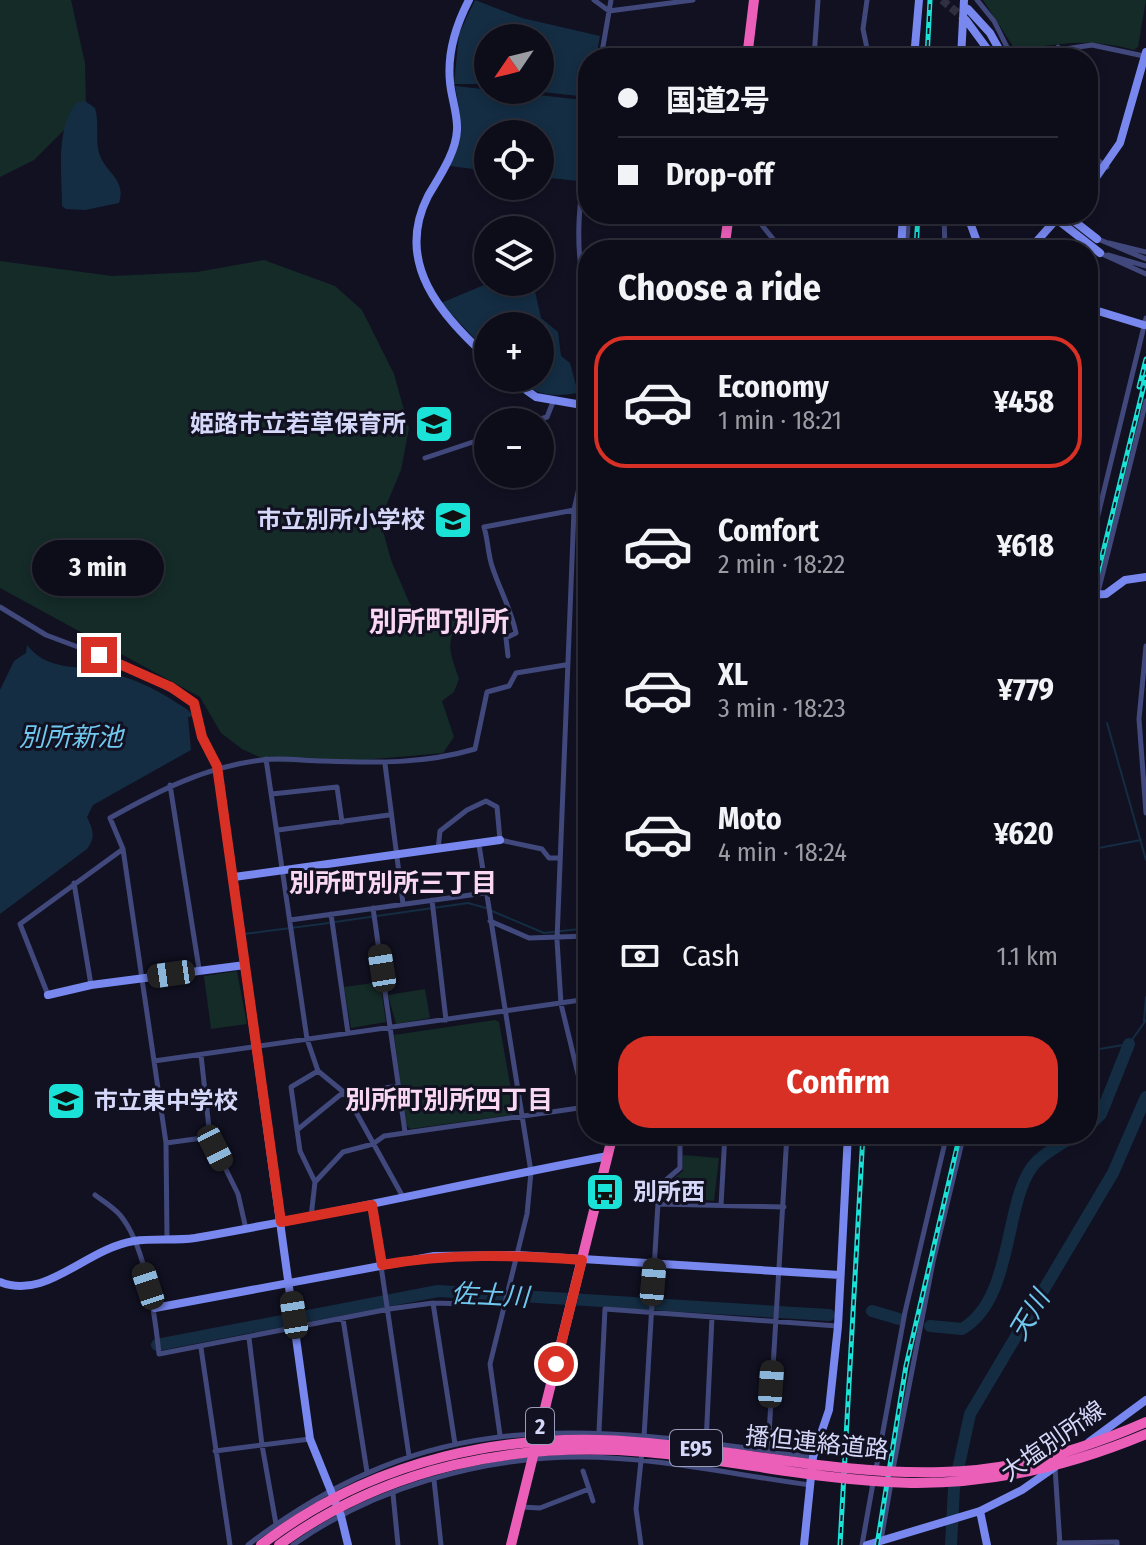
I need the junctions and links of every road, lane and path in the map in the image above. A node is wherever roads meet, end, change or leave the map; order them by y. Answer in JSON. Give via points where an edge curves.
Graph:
{"nodes":[{"id":1,"x":469,"y":0,"type":"edge"},
{"id":2,"x":594,"y":0,"type":"edge"},
{"id":3,"x":611,"y":0,"type":"edge"},
{"id":4,"x":693,"y":0,"type":"edge"},
{"id":5,"x":754,"y":0,"type":"edge"},
{"id":6,"x":818,"y":0,"type":"edge"},
{"id":7,"x":867,"y":0,"type":"edge"},
{"id":8,"x":919,"y":0,"type":"edge"},
{"id":9,"x":977,"y":0,"type":"edge"},
{"id":10,"x":966,"y":4,"type":"edge"},
{"id":11,"x":609,"y":11,"type":"junction"},
{"id":12,"x":966,"y":20,"type":"tunnel mouth"},
{"id":13,"x":1058,"y":47,"type":"joint"},
{"id":14,"x":603,"y":48,"type":"edge"},
{"id":15,"x":748,"y":48,"type":"edge"},
{"id":16,"x":815,"y":48,"type":"edge"},
{"id":17,"x":867,"y":48,"type":"edge"},
{"id":18,"x":915,"y":48,"type":"edge"},
{"id":19,"x":962,"y":48,"type":"edge"},
{"id":20,"x":987,"y":48,"type":"edge"},
{"id":21,"x":1001,"y":48,"type":"edge"},
{"id":22,"x":1005,"y":48,"type":"edge"},
{"id":23,"x":1054,"y":48,"type":"edge"},
{"id":24,"x":1146,"y":55,"type":"edge"},
{"id":25,"x":1098,"y":160,"type":"edge"},
{"id":26,"x":1107,"y":167,"type":"junction"},
{"id":27,"x":1098,"y":177,"type":"edge"},
{"id":28,"x":761,"y":224,"type":"edge"},
{"id":29,"x":1051,"y":224,"type":"edge"},
{"id":30,"x":1068,"y":224,"type":"edge"},
{"id":31,"x":1073,"y":224,"type":"edge"},
{"id":32,"x":1097,"y":239,"type":"junction"},
{"id":33,"x":774,"y":240,"type":"edge"},
{"id":34,"x":1037,"y":240,"type":"edge"},
{"id":35,"x":1086,"y":240,"type":"edge"},
{"id":36,"x":1146,"y":252,"type":"edge"},
{"id":37,"x":1100,"y":253,"type":"joint"},
{"id":38,"x":1146,"y":259,"type":"edge"},
{"id":39,"x":1146,"y":266,"type":"edge"},
{"id":40,"x":1146,"y":274,"type":"edge"},
{"id":41,"x":1098,"y":311,"type":"edge"},
{"id":42,"x":1145,"y":323,"type":"edge"},
{"id":43,"x":474,"y":345,"type":"edge"},
{"id":44,"x":529,"y":392,"type":"edge"},
{"id":45,"x":1146,"y":401,"type":"edge"},
{"id":46,"x":553,"y":402,"type":"junction"},
{"id":47,"x":578,"y":405,"type":"edge"},
{"id":48,"x":551,"y":408,"type":"edge"},
{"id":49,"x":474,"y":442,"type":"edge"},
{"id":50,"x":425,"y":458,"type":"dead end"},
{"id":51,"x":578,"y":492,"type":"edge"},
{"id":52,"x":1098,"y":508,"type":"edge"},
{"id":53,"x":574,"y":510,"type":"junction"},
{"id":54,"x":1146,"y":577,"type":"edge"},
{"id":55,"x":1098,"y":595,"type":"joint"},
{"id":56,"x":0,"y":607,"type":"edge"},
{"id":57,"x":1146,"y":646,"type":"edge"},
{"id":58,"x":508,"y":656,"type":"dead end"},
{"id":59,"x":565,"y":665,"type":"junction"},
{"id":60,"x":266,"y":759,"type":"junction"},
{"id":61,"x":385,"y":764,"type":"junction"},
{"id":62,"x":217,"y":766,"type":"junction"},
{"id":63,"x":170,"y":784,"type":"junction"},
{"id":64,"x":272,"y":794,"type":"junction"},
{"id":65,"x":1146,"y":813,"type":"edge"},
{"id":66,"x":389,"y":815,"type":"junction"},
{"id":67,"x":342,"y":822,"type":"junction"},
{"id":68,"x":278,"y":830,"type":"junction"},
{"id":69,"x":500,"y":840,"type":"junction"},
{"id":70,"x":479,"y":845,"type":"junction"},
{"id":71,"x":123,"y":849,"type":"junction"},
{"id":72,"x":438,"y":850,"type":"junction"},
{"id":73,"x":395,"y":855,"type":"junction"},
{"id":74,"x":559,"y":858,"type":"junction"},
{"id":75,"x":283,"y":870,"type":"junction"},
{"id":76,"x":234,"y":877,"type":"junction"},
{"id":77,"x":74,"y":883,"type":"junction"},
{"id":78,"x":485,"y":893,"type":"junction"},
{"id":79,"x":432,"y":900,"type":"junction"},
{"id":80,"x":403,"y":904,"type":"junction"},
{"id":81,"x":373,"y":908,"type":"junction"},
{"id":82,"x":331,"y":914,"type":"junction"},
{"id":83,"x":290,"y":920,"type":"junction"},
{"id":84,"x":489,"y":920,"type":"junction"},
{"id":85,"x":578,"y":937,"type":"edge"},
{"id":86,"x":557,"y":940,"type":"junction"},
{"id":87,"x":245,"y":965,"type":"junction"},
{"id":88,"x":199,"y":969,"type":"junction"},
{"id":89,"x":142,"y":978,"type":"junction"},
{"id":90,"x":91,"y":985,"type":"junction"},
{"id":91,"x":48,"y":995,"type":"joint"},
{"id":92,"x":578,"y":1001,"type":"edge"},
{"id":93,"x":561,"y":1004,"type":"junction"},
{"id":94,"x":503,"y":1012,"type":"junction"},
{"id":95,"x":446,"y":1020,"type":"junction"},
{"id":96,"x":391,"y":1029,"type":"junction"},
{"id":97,"x":348,"y":1033,"type":"junction"},
{"id":98,"x":307,"y":1039,"type":"junction"},
{"id":99,"x":256,"y":1049,"type":"junction"},
{"id":100,"x":201,"y":1055,"type":"junction"},
{"id":101,"x":154,"y":1061,"type":"junction"},
{"id":102,"x":318,"y":1071,"type":"junction"},
{"id":103,"x":578,"y":1074,"type":"edge"},
{"id":104,"x":398,"y":1086,"type":"junction"},
{"id":105,"x":346,"y":1094,"type":"junction"},
{"id":106,"x":578,"y":1108,"type":"edge"},
{"id":107,"x":520,"y":1118,"type":"junction"},
{"id":108,"x":296,"y":1131,"type":"junction"},
{"id":109,"x":405,"y":1132,"type":"junction"},
{"id":110,"x":210,"y":1137,"type":"junction"},
{"id":111,"x":166,"y":1143,"type":"junction"},
{"id":112,"x":373,"y":1144,"type":"junction"},
{"id":113,"x":611,"y":1144,"type":"edge"},
{"id":114,"x":680,"y":1144,"type":"edge"},
{"id":115,"x":724,"y":1144,"type":"edge"},
{"id":116,"x":787,"y":1144,"type":"edge"},
{"id":117,"x":847,"y":1144,"type":"edge"},
{"id":118,"x":945,"y":1144,"type":"edge"},
{"id":119,"x":962,"y":1144,"type":"edge"},
{"id":120,"x":608,"y":1156,"type":"junction"},
{"id":121,"x":531,"y":1172,"type":"junction"},
{"id":122,"x":315,"y":1182,"type":"junction"},
{"id":123,"x":95,"y":1195,"type":"dead end"},
{"id":124,"x":404,"y":1198,"type":"junction"},
{"id":125,"x":658,"y":1204,"type":"junction"},
{"id":126,"x":372,"y":1205,"type":"junction"},
{"id":127,"x":721,"y":1205,"type":"junction"},
{"id":128,"x":784,"y":1207,"type":"junction"},
{"id":129,"x":311,"y":1218,"type":"junction"},
{"id":130,"x":281,"y":1222,"type":"junction"},
{"id":131,"x":246,"y":1229,"type":"junction"},
{"id":132,"x":167,"y":1240,"type":"junction"},
{"id":133,"x":133,"y":1241,"type":"junction"},
{"id":134,"x":518,"y":1255,"type":"junction"},
{"id":135,"x":582,"y":1260,"type":"junction"},
{"id":136,"x":654,"y":1264,"type":"junction"},
{"id":137,"x":382,"y":1265,"type":"junction"},
{"id":138,"x":779,"y":1271,"type":"junction"},
{"id":139,"x":840,"y":1275,"type":"junction"},
{"id":140,"x":0,"y":1282,"type":"edge"},
{"id":141,"x":288,"y":1282,"type":"junction"},
{"id":142,"x":506,"y":1300,"type":"junction"},
{"id":143,"x":388,"y":1303,"type":"junction"},
{"id":144,"x":433,"y":1303,"type":"junction"},
{"id":145,"x":155,"y":1308,"type":"junction"},
{"id":146,"x":650,"y":1311,"type":"junction"},
{"id":147,"x":712,"y":1317,"type":"junction"},
{"id":148,"x":343,"y":1319,"type":"junction"},
{"id":149,"x":295,"y":1322,"type":"junction"},
{"id":150,"x":775,"y":1324,"type":"junction"},
{"id":151,"x":838,"y":1326,"type":"junction"},
{"id":152,"x":249,"y":1338,"type":"junction"},
{"id":153,"x":201,"y":1348,"type":"junction"},
{"id":154,"x":1146,"y":1400,"type":"edge"},
{"id":155,"x":1146,"y":1422,"type":"edge"},
{"id":156,"x":599,"y":1431,"type":"junction"},
{"id":157,"x":539,"y":1432,"type":"junction"},
{"id":158,"x":1146,"y":1434,"type":"edge"},
{"id":159,"x":500,"y":1435,"type":"junction"},
{"id":160,"x":644,"y":1435,"type":"junction"},
{"id":161,"x":310,"y":1439,"type":"junction"},
{"id":162,"x":706,"y":1443,"type":"junction"},
{"id":163,"x":455,"y":1444,"type":"junction"},
{"id":164,"x":262,"y":1445,"type":"junction"},
{"id":165,"x":215,"y":1451,"type":"junction"},
{"id":166,"x":768,"y":1451,"type":"junction"},
{"id":167,"x":409,"y":1456,"type":"junction"},
{"id":168,"x":813,"y":1457,"type":"junction"},
{"id":169,"x":533,"y":1459,"type":"junction"},
{"id":170,"x":640,"y":1462,"type":"junction"},
{"id":171,"x":1055,"y":1467,"type":"junction"},
{"id":172,"x":583,"y":1471,"type":"dead end"},
{"id":173,"x":367,"y":1472,"type":"junction"},
{"id":174,"x":434,"y":1480,"type":"junction"},
{"id":175,"x":810,"y":1485,"type":"junction"},
{"id":176,"x":589,"y":1489,"type":"junction"},
{"id":177,"x":329,"y":1492,"type":"junction"},
{"id":178,"x":393,"y":1494,"type":"junction"},
{"id":179,"x":593,"y":1501,"type":"dead end"},
{"id":180,"x":521,"y":1507,"type":"junction"},
{"id":181,"x":980,"y":1511,"type":"junction"},
{"id":182,"x":341,"y":1516,"type":"junction"},
{"id":183,"x":276,"y":1524,"type":"junction"},
{"id":184,"x":881,"y":1540,"type":"junction"},
{"id":185,"x":296,"y":1544,"type":"edge"},
{"id":186,"x":1060,"y":1544,"type":"edge"},
{"id":187,"x":230,"y":1545,"type":"edge"},
{"id":188,"x":248,"y":1545,"type":"edge"},
{"id":189,"x":261,"y":1545,"type":"edge"},
{"id":190,"x":279,"y":1545,"type":"edge"},
{"id":191,"x":348,"y":1545,"type":"edge"},
{"id":192,"x":398,"y":1545,"type":"edge"},
{"id":193,"x":441,"y":1545,"type":"edge"},
{"id":194,"x":511,"y":1545,"type":"edge"},
{"id":195,"x":641,"y":1545,"type":"edge"},
{"id":196,"x":804,"y":1545,"type":"edge"},
{"id":197,"x":865,"y":1545,"type":"edge"},
{"id":198,"x":987,"y":1545,"type":"edge"},
{"id":199,"x":1117,"y":1545,"type":"edge"}],
"edges":[{"from":1,"to":43,"type":"street","via":[[450,51],[458,129],[415,230],[417,253],[434,300]]},
{"from":2,"to":11,"type":"street"},
{"from":3,"to":11,"type":"street"},
{"from":4,"to":11,"type":"street"},
{"from":5,"to":15,"type":"highway"},
{"from":6,"to":16,"type":"street"},
{"from":7,"to":17,"type":"street"},
{"from":8,"to":18,"type":"street"},
{"from":9,"to":22,"type":"street","via":[[994,21]]},
{"from":10,"to":19,"type":"street"},
{"from":10,"to":21,"type":"street"},
{"from":11,"to":14,"type":"street"},
{"from":12,"to":20,"type":"street"},
{"from":13,"to":23,"type":"street"},
{"from":13,"to":24,"type":"street","via":[[1092,45]]},
{"from":24,"to":26,"type":"street","via":[[1126,129]]},
{"from":25,"to":26,"type":"street"},
{"from":26,"to":27,"type":"street"},
{"from":28,"to":33,"type":"street"},
{"from":29,"to":34,"type":"street"},
{"from":30,"to":35,"type":"street"},
{"from":31,"to":32,"type":"street"},
{"from":32,"to":36,"type":"street"},
{"from":32,"to":38,"type":"street"},
{"from":37,"to":39,"type":"street"},
{"from":37,"to":40,"type":"street"},
{"from":41,"to":42,"type":"street"},
{"from":42,"to":52,"type":"street"},
{"from":44,"to":46,"type":"street"},
{"from":45,"to":55,"type":"street"},
{"from":46,"to":47,"type":"street"},
{"from":46,"to":48,"type":"street"},
{"from":49,"to":50,"type":"street"},
{"from":51,"to":53,"type":"street"},
{"from":53,"to":58,"type":"street","via":[[484,527],[490,561],[509,601],[516,633],[506,638]]},
{"from":53,"to":59,"type":"street"},
{"from":54,"to":55,"type":"street","via":[[1125,580]]},
{"from":56,"to":62,"type":"street","via":[[46,635],[126,665],[194,703],[202,737]]},
{"from":57,"to":65,"type":"street","via":[[1139,719]]},
{"from":59,"to":61,"type":"street","via":[[516,673],[509,686],[487,692],[475,749],[442,759]]},
{"from":59,"to":74,"type":"street"},
{"from":60,"to":61,"type":"street"},
{"from":60,"to":62,"type":"street"},
{"from":60,"to":64,"type":"street"},
{"from":61,"to":66,"type":"street"},
{"from":62,"to":63,"type":"street"},
{"from":62,"to":76,"type":"street"},
{"from":63,"to":71,"type":"street","via":[[110,818]]},
{"from":63,"to":88,"type":"street"},
{"from":64,"to":67,"type":"street","via":[[337,787]]},
{"from":64,"to":68,"type":"street"},
{"from":66,"to":67,"type":"street"},
{"from":66,"to":73,"type":"street"},
{"from":67,"to":68,"type":"street"},
{"from":68,"to":75,"type":"street"},
{"from":69,"to":70,"type":"street"},
{"from":69,"to":72,"type":"street","via":[[497,807],[486,801],[440,831]]},
{"from":69,"to":74,"type":"street"},
{"from":70,"to":72,"type":"street"},
{"from":70,"to":78,"type":"street"},
{"from":71,"to":77,"type":"street"},
{"from":71,"to":89,"type":"street"},
{"from":72,"to":73,"type":"street"},
{"from":73,"to":75,"type":"street"},
{"from":73,"to":80,"type":"street"},
{"from":74,"to":86,"type":"street"},
{"from":75,"to":76,"type":"street"},
{"from":75,"to":83,"type":"street"},
{"from":76,"to":87,"type":"street"},
{"from":77,"to":90,"type":"street"},
{"from":77,"to":91,"type":"street","via":[[20,924]]},
{"from":78,"to":79,"type":"street"},
{"from":78,"to":84,"type":"street"},
{"from":79,"to":80,"type":"street"},
{"from":79,"to":95,"type":"street"},
{"from":80,"to":81,"type":"street"},
{"from":81,"to":82,"type":"street"},
{"from":81,"to":96,"type":"street"},
{"from":82,"to":83,"type":"street"},
{"from":82,"to":97,"type":"street"},
{"from":83,"to":98,"type":"street"},
{"from":84,"to":86,"type":"street","via":[[529,938]]},
{"from":84,"to":94,"type":"street"},
{"from":85,"to":86,"type":"street"},
{"from":86,"to":93,"type":"street"},
{"from":87,"to":88,"type":"street"},
{"from":87,"to":99,"type":"street"},
{"from":88,"to":89,"type":"street"},
{"from":89,"to":90,"type":"street"},
{"from":89,"to":101,"type":"street"},
{"from":90,"to":91,"type":"street"},
{"from":92,"to":93,"type":"street"},
{"from":93,"to":94,"type":"street"},
{"from":93,"to":103,"type":"street"},
{"from":94,"to":95,"type":"street"},
{"from":94,"to":107,"type":"street"},
{"from":95,"to":96,"type":"street"},
{"from":96,"to":97,"type":"street"},
{"from":96,"to":104,"type":"street"},
{"from":97,"to":98,"type":"street"},
{"from":98,"to":99,"type":"street"},
{"from":98,"to":102,"type":"street"},
{"from":99,"to":100,"type":"street"},
{"from":99,"to":130,"type":"street"},
{"from":100,"to":101,"type":"street"},
{"from":100,"to":110,"type":"street"},
{"from":101,"to":111,"type":"street"},
{"from":102,"to":105,"type":"street"},
{"from":102,"to":108,"type":"street","via":[[291,1087]]},
{"from":104,"to":105,"type":"street"},
{"from":104,"to":109,"type":"street"},
{"from":105,"to":108,"type":"street"},
{"from":105,"to":112,"type":"street"},
{"from":106,"to":107,"type":"street"},
{"from":107,"to":109,"type":"street"},
{"from":107,"to":121,"type":"street"},
{"from":108,"to":122,"type":"street"},
{"from":109,"to":112,"type":"street"},
{"from":110,"to":111,"type":"street"},
{"from":110,"to":131,"type":"street","via":[[238,1194]]},
{"from":111,"to":132,"type":"street"},
{"from":112,"to":122,"type":"street","via":[[343,1152]]},
{"from":112,"to":124,"type":"street"},
{"from":113,"to":120,"type":"highway","number":"2"},
{"from":114,"to":125,"type":"street","via":[[680,1168],[659,1186]]},
{"from":115,"to":127,"type":"street"},
{"from":116,"to":128,"type":"street"},
{"from":117,"to":139,"type":"street"},
{"from":118,"to":197,"type":"street","via":[[905,1312]]},
{"from":119,"to":184,"type":"street","via":[[927,1290]]},
{"from":120,"to":121,"type":"street"},
{"from":120,"to":135,"type":"highway","number":"2"},
{"from":121,"to":124,"type":"street"},
{"from":121,"to":134,"type":"street"},
{"from":122,"to":129,"type":"street"},
{"from":123,"to":133,"type":"street","via":[[120,1215]]},
{"from":124,"to":126,"type":"street"},
{"from":125,"to":127,"type":"street"},
{"from":125,"to":136,"type":"street"},
{"from":126,"to":129,"type":"street"},
{"from":126,"to":137,"type":"street"},
{"from":127,"to":128,"type":"street"},
{"from":128,"to":138,"type":"street"},
{"from":129,"to":130,"type":"street"},
{"from":130,"to":131,"type":"street"},
{"from":130,"to":141,"type":"street"},
{"from":131,"to":132,"type":"street"},
{"from":132,"to":133,"type":"street"},
{"from":133,"to":140,"type":"street","via":[[91,1255],[38,1287],[14,1288]]},
{"from":133,"to":145,"type":"street"},
{"from":134,"to":135,"type":"street"},
{"from":134,"to":137,"type":"street","via":[[434,1256]]},
{"from":134,"to":142,"type":"street"},
{"from":135,"to":136,"type":"street"},
{"from":135,"to":157,"type":"highway","number":"2"},
{"from":136,"to":138,"type":"street"},
{"from":136,"to":146,"type":"street"},
{"from":137,"to":141,"type":"street"},
{"from":137,"to":143,"type":"street"},
{"from":138,"to":139,"type":"street"},
{"from":138,"to":150,"type":"street"},
{"from":139,"to":151,"type":"street"},
{"from":141,"to":145,"type":"street"},
{"from":141,"to":149,"type":"street"},
{"from":142,"to":144,"type":"street"},
{"from":142,"to":159,"type":"street","via":[[490,1364]]},
{"from":143,"to":144,"type":"street"},
{"from":143,"to":148,"type":"street"},
{"from":143,"to":167,"type":"street"},
{"from":144,"to":163,"type":"street"},
{"from":145,"to":153,"type":"street","via":[[159,1354]]},
{"from":146,"to":147,"type":"street"},
{"from":146,"to":156,"type":"street","via":[[605,1309]]},
{"from":146,"to":160,"type":"street"},
{"from":147,"to":150,"type":"street"},
{"from":147,"to":162,"type":"street"},
{"from":148,"to":149,"type":"street"},
{"from":148,"to":173,"type":"street"},
{"from":149,"to":152,"type":"street"},
{"from":149,"to":161,"type":"street"},
{"from":150,"to":151,"type":"street"},
{"from":150,"to":166,"type":"street"},
{"from":151,"to":168,"type":"street","via":[[829,1410]]},
{"from":152,"to":153,"type":"street"},
{"from":152,"to":164,"type":"street"},
{"from":153,"to":165,"type":"street"},
{"from":154,"to":171,"type":"street","name":"大塩別所線"},
{"from":155,"to":189,"type":"highway","name":"播但連絡道路","number":"E95","bridge":true,"via":[[1035,1459],[945,1472],[822,1467],[601,1439],[513,1442],[441,1456],[374,1479]]},
{"from":156,"to":157,"type":"street"},
{"from":156,"to":160,"type":"street"},
{"from":157,"to":159,"type":"street"},
{"from":157,"to":169,"type":"highway","number":"2"},
{"from":158,"to":190,"type":"highway","name":"播但連絡道路","number":"E95","bridge":true,"via":[[1061,1464],[947,1482],[821,1477],[600,1449],[514,1453],[444,1465],[378,1489]]},
{"from":159,"to":163,"type":"street"},
{"from":160,"to":162,"type":"street"},
{"from":160,"to":170,"type":"street"},
{"from":161,"to":164,"type":"street"},
{"from":161,"to":177,"type":"street"},
{"from":162,"to":166,"type":"street"},
{"from":163,"to":167,"type":"street"},
{"from":164,"to":165,"type":"street"},
{"from":164,"to":183,"type":"street"},
{"from":165,"to":187,"type":"street"},
{"from":166,"to":168,"type":"street"},
{"from":167,"to":173,"type":"street"},
{"from":168,"to":175,"type":"street"},
{"from":169,"to":170,"type":"street"},
{"from":169,"to":174,"type":"street"},
{"from":169,"to":180,"type":"highway","number":"2"},
{"from":170,"to":175,"type":"street"},
{"from":170,"to":195,"type":"street","via":[[636,1509]]},
{"from":171,"to":181,"type":"street","name":"大塩別所線"},
{"from":171,"to":186,"type":"street"},
{"from":172,"to":176,"type":"street"},
{"from":173,"to":177,"type":"street"},
{"from":174,"to":178,"type":"street"},
{"from":174,"to":193,"type":"street"},
{"from":175,"to":196,"type":"street"},
{"from":176,"to":179,"type":"street"},
{"from":176,"to":180,"type":"street","via":[[540,1508]]},
{"from":177,"to":182,"type":"street"},
{"from":177,"to":183,"type":"street"},
{"from":178,"to":182,"type":"street"},
{"from":178,"to":192,"type":"street"},
{"from":180,"to":194,"type":"highway","number":"2"},
{"from":181,"to":184,"type":"street","name":"大塩別所線"},
{"from":181,"to":198,"type":"street"},
{"from":182,"to":185,"type":"street"},
{"from":182,"to":191,"type":"street"},
{"from":183,"to":188,"type":"street"},
{"from":184,"to":197,"type":"street","name":"大塩別所線"},
{"from":186,"to":199,"type":"street"}]}
